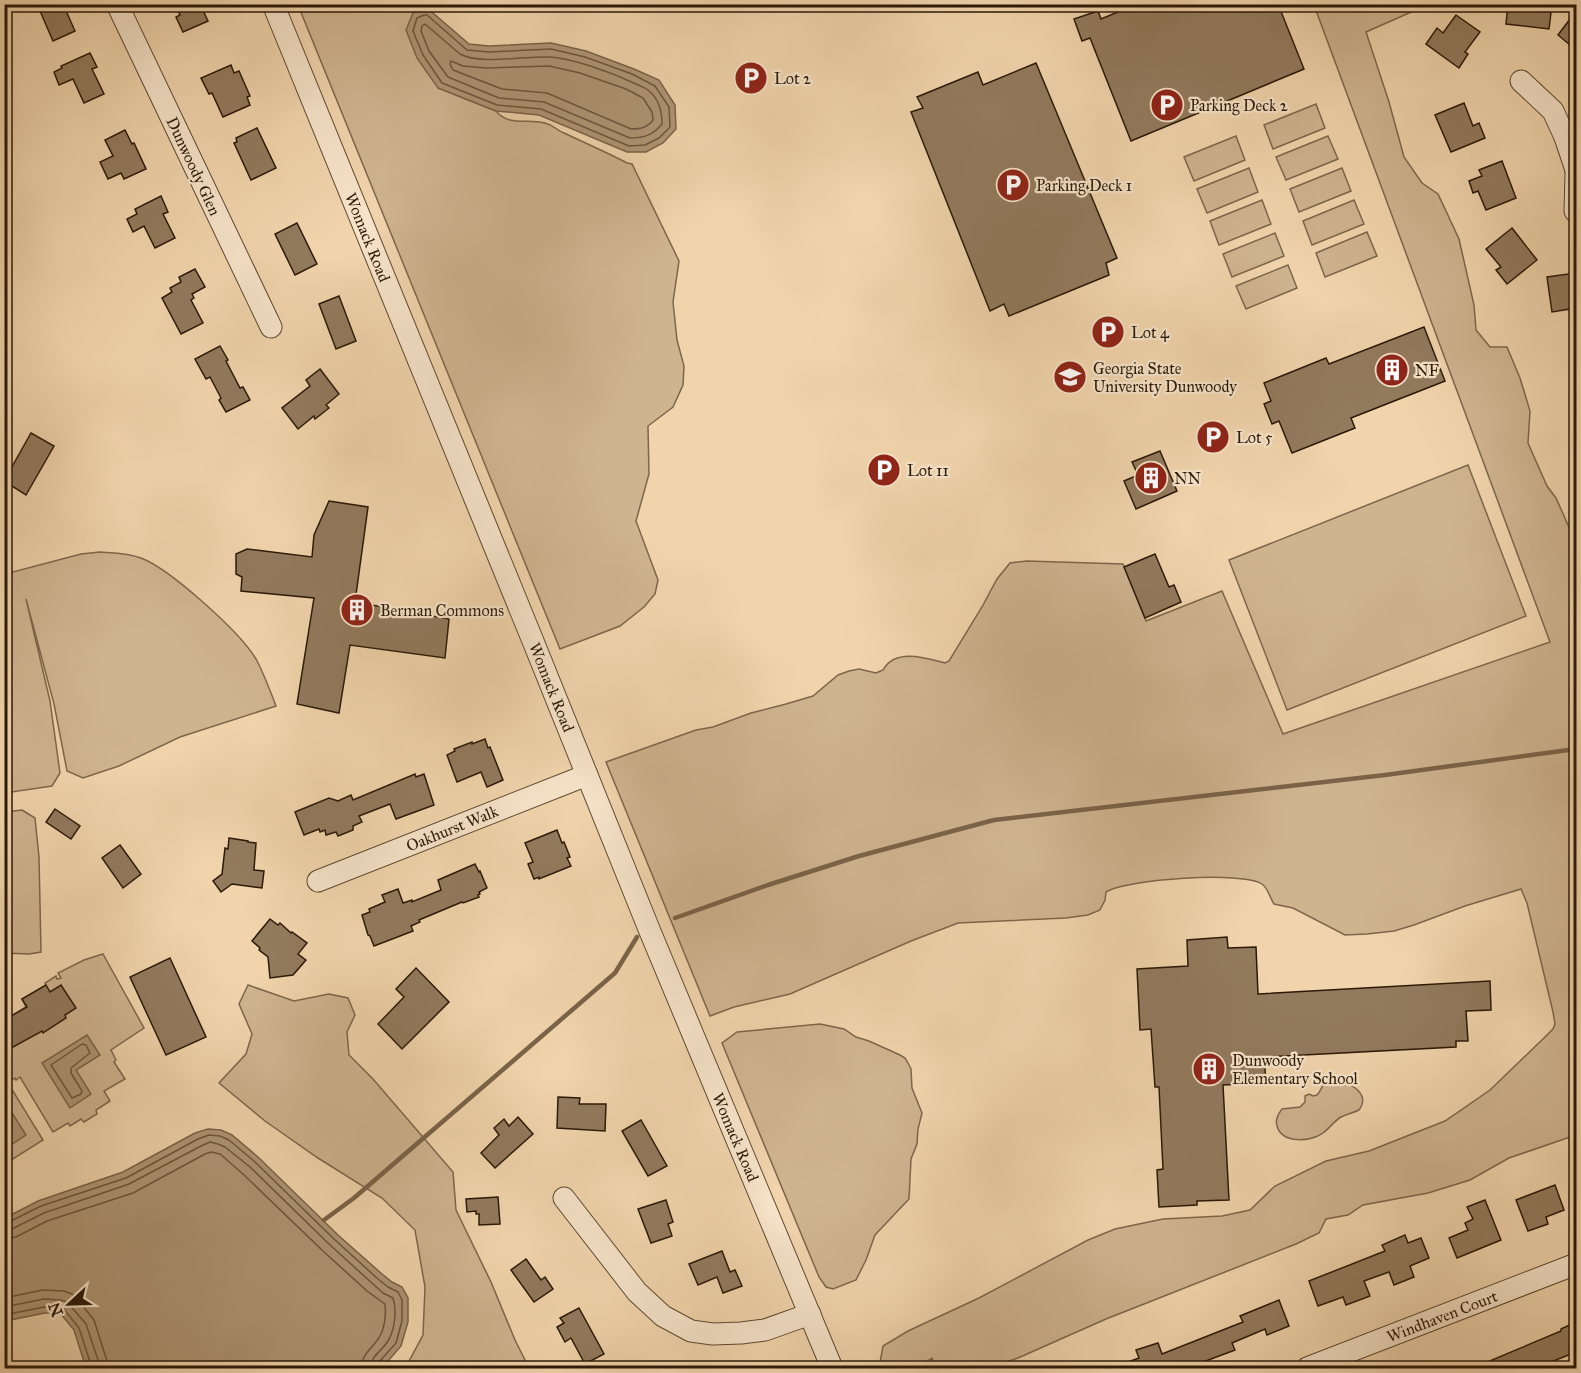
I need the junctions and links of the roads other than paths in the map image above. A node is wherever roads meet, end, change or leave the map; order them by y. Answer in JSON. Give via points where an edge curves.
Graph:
{"nodes":[{"id":1,"x":117,"y":4,"type":"edge"},
{"id":2,"x":273,"y":4,"type":"edge"},
{"id":3,"x":1521,"y":81,"type":"dead end"},
{"id":4,"x":1571,"y":135,"type":"edge"},
{"id":5,"x":1576,"y":172,"type":"edge"},
{"id":6,"x":1575,"y":211,"type":"dead end"},
{"id":7,"x":271,"y":327,"type":"dead end"},
{"id":8,"x":587,"y":775,"type":"junction"},
{"id":9,"x":318,"y":881,"type":"dead end"},
{"id":10,"x":564,"y":1198,"type":"dead end"},
{"id":11,"x":1576,"y":1264,"type":"edge"},
{"id":12,"x":810,"y":1314,"type":"junction"},
{"id":13,"x":832,"y":1368,"type":"edge"},
{"id":14,"x":1307,"y":1368,"type":"edge"}],
"edges":[{"from":1,"to":7,"type":"street","name":"Dunwoody Glen"},
{"from":2,"to":8,"type":"street","name":"Womack Road"},
{"from":3,"to":4,"type":"street"},
{"from":4,"to":5,"type":"street"},
{"from":5,"to":6,"type":"street"},
{"from":8,"to":9,"type":"street","name":"Oakhurst Walk"},
{"from":8,"to":12,"type":"street","name":"Womack Road"},
{"from":10,"to":12,"type":"street","via":[[637,1292],[663,1316],[691,1331],[713,1334],[765,1330]]},
{"from":11,"to":14,"type":"street","name":"Windhaven Court"},
{"from":12,"to":13,"type":"street","name":"Womack Road"}]}
